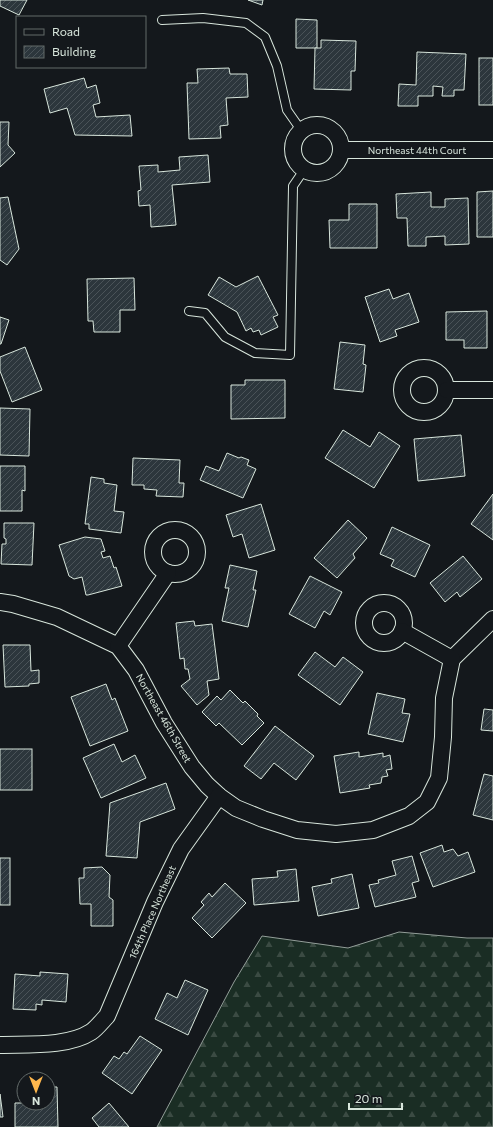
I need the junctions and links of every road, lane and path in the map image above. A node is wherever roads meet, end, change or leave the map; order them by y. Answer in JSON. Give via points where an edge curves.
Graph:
{"nodes":[{"id":1,"x":162,"y":20,"type":"dead end"},
{"id":2,"x":301,"y":130,"type":"junction"},
{"id":3,"x":342,"y":150,"type":"junction"},
{"id":4,"x":493,"y":150,"type":"edge"},
{"id":5,"x":304,"y":170,"type":"junction"},
{"id":6,"x":189,"y":311,"type":"dead end"},
{"id":7,"x":446,"y":390,"type":"dead end"},
{"id":8,"x":493,"y":390,"type":"edge"},
{"id":9,"x":168,"y":573,"type":"dead end"},
{"id":10,"x":0,"y":602,"type":"edge"},
{"id":11,"x":493,"y":619,"type":"edge"},
{"id":12,"x":402,"y":631,"type":"dead end"},
{"id":13,"x":118,"y":646,"type":"junction"},
{"id":14,"x":452,"y":659,"type":"junction"},
{"id":15,"x":219,"y":796,"type":"junction"},
{"id":16,"x":0,"y":1045,"type":"edge"}],
"edges":[{"from":1,"to":2,"type":"lane","via":[[203,18],[246,23],[265,37],[277,66],[287,110]]},
{"from":2,"to":3,"type":"street","via":[[315,124],[330,128],[341,141]]},
{"from":2,"to":5,"type":"street","via":[[296,136],[292,151],[298,165]]},
{"from":3,"to":4,"type":"street","name":"Northeast 44th Court"},
{"from":3,"to":5,"type":"street","via":[[336,165],[329,170],[316,173]]},
{"from":5,"to":6,"type":"lane","via":[[293,186],[290,355],[255,353],[225,337],[205,314]]},
{"from":7,"to":8,"type":"street"},
{"from":9,"to":13,"type":"street"},
{"from":10,"to":13,"type":"street","name":"Northeast 46th Street","via":[[57,617]]},
{"from":11,"to":14,"type":"street"},
{"from":12,"to":14,"type":"street"},
{"from":13,"to":15,"type":"street","name":"Northeast 46th Street","via":[[136,670],[164,723],[192,767]]},
{"from":14,"to":15,"type":"street","name":"Northeast 46th Street","via":[[444,698],[439,778],[427,802],[409,816],[373,830],[336,834],[297,830],[236,808]]},
{"from":15,"to":16,"type":"street","name":"164th Place Northeast","via":[[181,849],[155,902],[107,1016],[93,1031],[67,1042]]}]}
